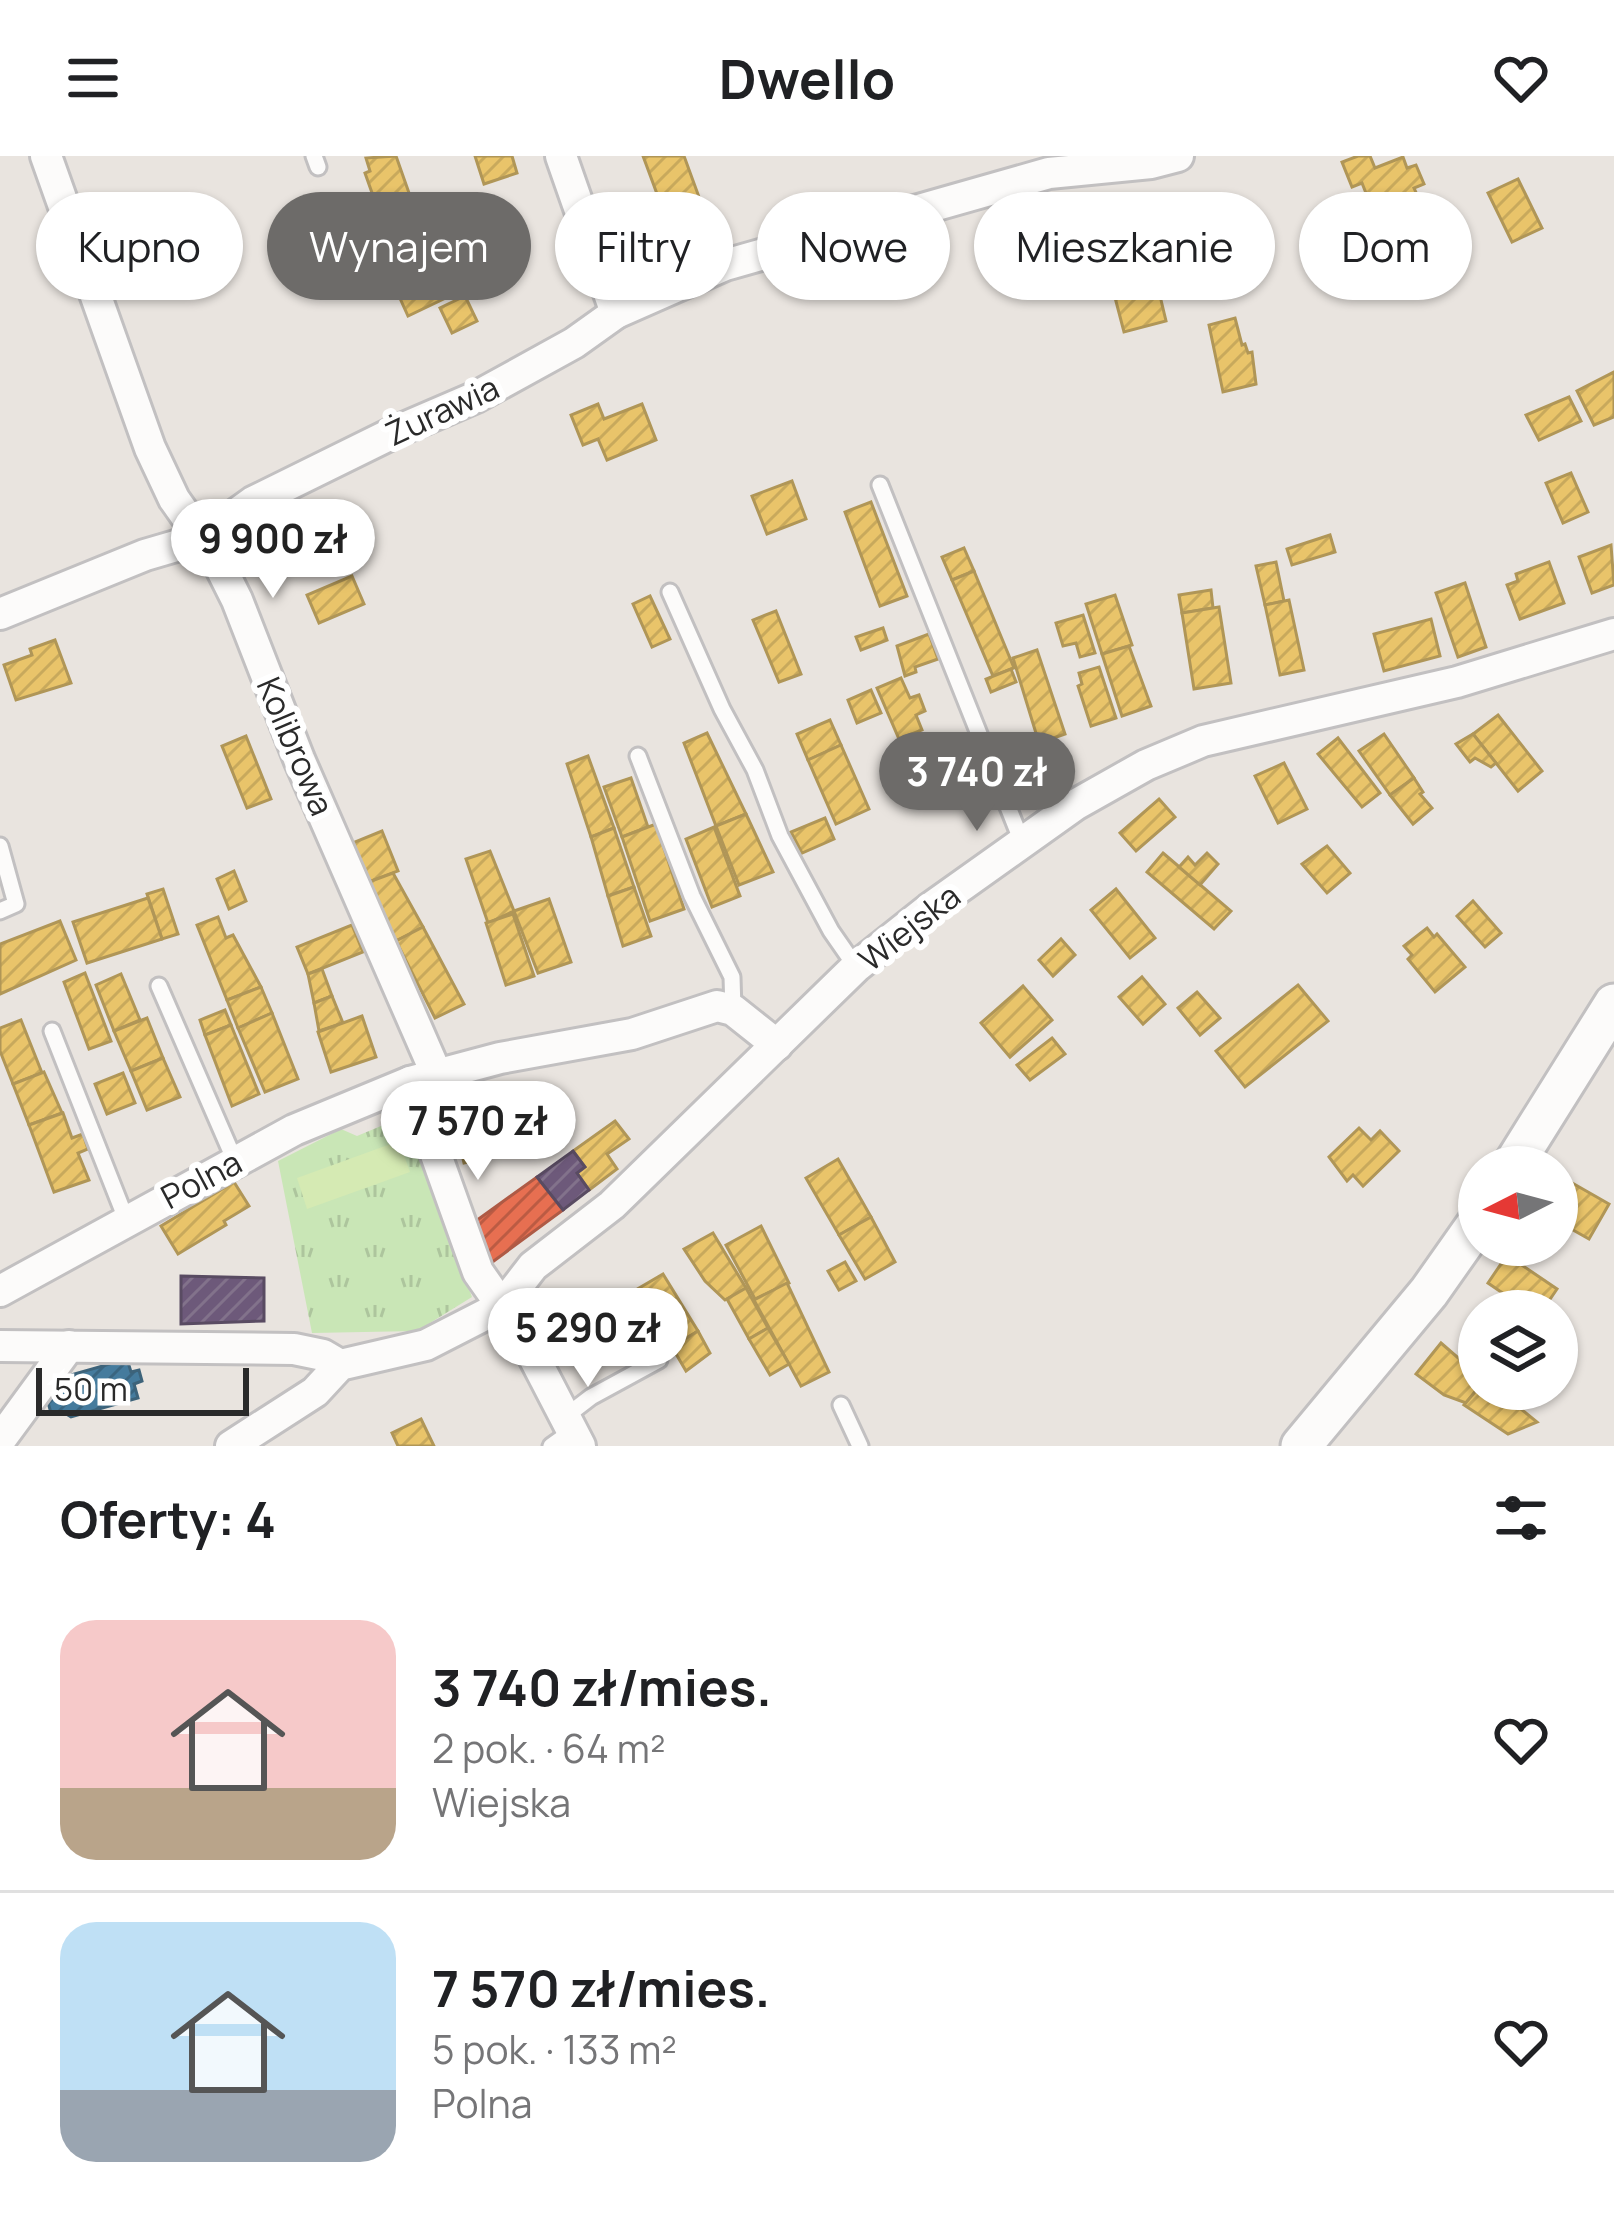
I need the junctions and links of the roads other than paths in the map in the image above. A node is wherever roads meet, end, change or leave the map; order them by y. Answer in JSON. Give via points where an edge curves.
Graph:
{"nodes":[{"id":1,"x":46,"y":156,"type":"edge"},
{"id":2,"x":561,"y":156,"type":"edge"},
{"id":3,"x":1178,"y":156,"type":"edge"},
{"id":4,"x":616,"y":313,"type":"junction"},
{"id":5,"x":880,"y":485,"type":"dead end"},
{"id":6,"x":202,"y":538,"type":"junction"},
{"id":7,"x":670,"y":592,"type":"dead end"},
{"id":8,"x":0,"y":614,"type":"edge"},
{"id":9,"x":1614,"y":634,"type":"edge"},
{"id":10,"x":638,"y":756,"type":"dead end"},
{"id":11,"x":1022,"y":842,"type":"junction"},
{"id":12,"x":0,"y":846,"type":"edge"},
{"id":13,"x":0,"y":911,"type":"edge"},
{"id":14,"x":856,"y":968,"type":"junction"},
{"id":15,"x":159,"y":986,"type":"dead end"},
{"id":16,"x":1614,"y":1004,"type":"edge"},
{"id":17,"x":733,"y":1010,"type":"junction"},
{"id":18,"x":52,"y":1031,"type":"dead end"},
{"id":19,"x":777,"y":1045,"type":"junction"},
{"id":20,"x":423,"y":1078,"type":"junction"},
{"id":21,"x":1525,"y":1146,"type":"edge"},
{"id":22,"x":235,"y":1161,"type":"junction"},
{"id":23,"x":126,"y":1219,"type":"junction"},
{"id":24,"x":1458,"y":1251,"type":"edge"},
{"id":25,"x":0,"y":1291,"type":"edge"},
{"id":26,"x":502,"y":1306,"type":"junction"},
{"id":27,"x":0,"y":1346,"type":"edge"},
{"id":28,"x":69,"y":1346,"type":"junction"},
{"id":29,"x":659,"y":1360,"type":"dead end"},
{"id":30,"x":340,"y":1365,"type":"junction"},
{"id":31,"x":841,"y":1405,"type":"dead end"},
{"id":32,"x":567,"y":1435,"type":"edge"},
{"id":33,"x":0,"y":1440,"type":"edge"},
{"id":34,"x":231,"y":1446,"type":"edge"},
{"id":35,"x":860,"y":1446,"type":"edge"},
{"id":36,"x":1301,"y":1446,"type":"edge"}],
"edges":[{"from":1,"to":6,"type":"street","name":"Kolibrowa","via":[[150,448]]},
{"from":2,"to":4,"type":"street"},
{"from":3,"to":4,"type":"street","name":"Żurawia","via":[[1049,173],[904,213],[724,266]]},
{"from":4,"to":6,"type":"street","name":"Żurawia","via":[[476,397],[253,502]]},
{"from":5,"to":11,"type":"lane"},
{"from":6,"to":8,"type":"street","name":"Żurawia"},
{"from":6,"to":20,"type":"street","name":"Kolibrowa","via":[[237,600]]},
{"from":7,"to":14,"type":"lane","via":[[780,836]]},
{"from":9,"to":11,"type":"street","name":"Wiejska","via":[[1457,682],[1203,741],[1111,785]]},
{"from":10,"to":17,"type":"lane","via":[[732,977]]},
{"from":11,"to":14,"type":"street","name":"Wiejska"},
{"from":12,"to":13,"type":"lane","via":[[16,904]]},
{"from":14,"to":19,"type":"street","name":"Wiejska"},
{"from":15,"to":22,"type":"lane"},
{"from":16,"to":21,"type":"street"},
{"from":17,"to":19,"type":"street"},
{"from":17,"to":20,"type":"street","name":"Polna","via":[[717,1006],[587,1045]]},
{"from":18,"to":23,"type":"lane"},
{"from":19,"to":26,"type":"street","name":"Wiejska","via":[[612,1205],[533,1266]]},
{"from":20,"to":22,"type":"street","name":"Polna"},
{"from":20,"to":26,"type":"street","via":[[454,1213]]},
{"from":22,"to":23,"type":"street","name":"Polna"},
{"from":23,"to":25,"type":"street","name":"Polna"},
{"from":24,"to":36,"type":"street"},
{"from":26,"to":30,"type":"street","name":"Wiejska","via":[[425,1345]]},
{"from":26,"to":32,"type":"street","via":[[531,1349]]},
{"from":27,"to":28,"type":"street"},
{"from":28,"to":30,"type":"street","via":[[294,1349]]},
{"from":28,"to":33,"type":"street"},
{"from":29,"to":32,"type":"lane","via":[[591,1397]]},
{"from":30,"to":34,"type":"street","name":"Wiejska","via":[[315,1392]]},
{"from":31,"to":35,"type":"lane"}]}
